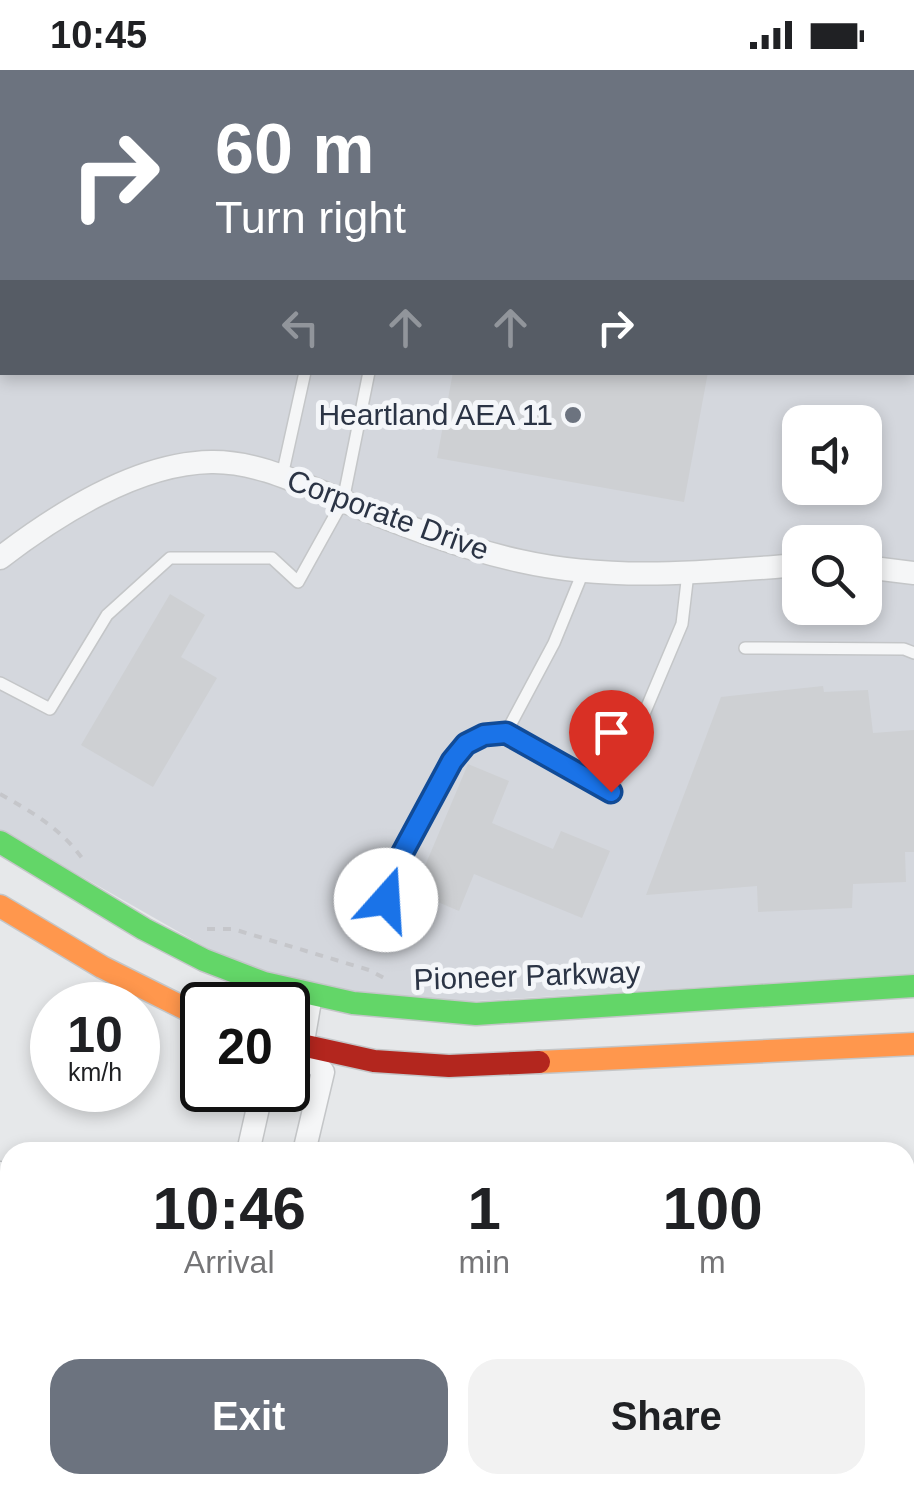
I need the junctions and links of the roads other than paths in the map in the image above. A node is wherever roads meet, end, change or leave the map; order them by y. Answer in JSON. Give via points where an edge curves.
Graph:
{"nodes":[{"id":1,"x":304,"y":375,"type":"edge"},
{"id":2,"x":368,"y":375,"type":"edge"},
{"id":3,"x":282,"y":476,"type":"junction"},
{"id":4,"x":343,"y":501,"type":"junction"},
{"id":5,"x":0,"y":558,"type":"edge"},
{"id":6,"x":782,"y":566,"type":"edge"},
{"id":7,"x":882,"y":569,"type":"edge"},
{"id":8,"x":583,"y":572,"type":"junction"},
{"id":9,"x":914,"y":572,"type":"edge"},
{"id":10,"x":688,"y":574,"type":"junction"},
{"id":11,"x":745,"y":648,"type":"dead end"},
{"id":12,"x":914,"y":653,"type":"edge"},
{"id":13,"x":0,"y":683,"type":"edge"},
{"id":14,"x":506,"y":733,"type":"junction"},
{"id":15,"x":0,"y":842,"type":"edge"},
{"id":16,"x":0,"y":906,"type":"edge"},
{"id":17,"x":370,"y":944,"type":"dead end"},
{"id":18,"x":914,"y":986,"type":"edge"},
{"id":19,"x":312,"y":995,"type":"junction"},
{"id":20,"x":310,"y":1000,"type":"edge"},
{"id":21,"x":180,"y":1006,"type":"edge"},
{"id":22,"x":914,"y":1044,"type":"edge"},
{"id":23,"x":310,"y":1051,"type":"edge"},
{"id":24,"x":310,"y":1062,"type":"edge"},
{"id":25,"x":257,"y":1112,"type":"edge"},
{"id":26,"x":250,"y":1142,"type":"edge"},
{"id":27,"x":306,"y":1142,"type":"edge"}],
"edges":[{"from":1,"to":3,"type":"lane"},
{"from":2,"to":4,"type":"lane"},
{"from":3,"to":4,"type":"street","name":"Corporate Drive"},
{"from":3,"to":5,"type":"street","name":"Corporate Drive","via":[[212,462],[168,468],[72,509]]},
{"from":4,"to":8,"type":"street","name":"Corporate Drive","via":[[470,549]]},
{"from":4,"to":13,"type":"lane","via":[[298,582],[272,558],[170,558],[106,615],[50,710]]},
{"from":6,"to":10,"type":"street","name":"Corporate Drive"},
{"from":7,"to":9,"type":"street"},
{"from":8,"to":10,"type":"street","name":"Corporate Drive"},
{"from":8,"to":14,"type":"lane"},
{"from":10,"to":14,"type":"lane","via":[[682,624],[611,792]]},
{"from":11,"to":12,"type":"lane"},
{"from":14,"to":17,"type":"lane","via":[[466,744],[452,761],[396,865]]},
{"from":15,"to":19,"type":"street","name":"Pioneer Parkway","via":[[160,938],[233,972]]},
{"from":16,"to":21,"type":"street"},
{"from":18,"to":19,"type":"street","name":"Pioneer Parkway","via":[[476,1014],[406,1011]]},
{"from":19,"to":20,"type":"street"},
{"from":22,"to":23,"type":"street","via":[[450,1066]]},
{"from":24,"to":27,"type":"street","via":[[323,1072]]},
{"from":25,"to":26,"type":"street"}]}
